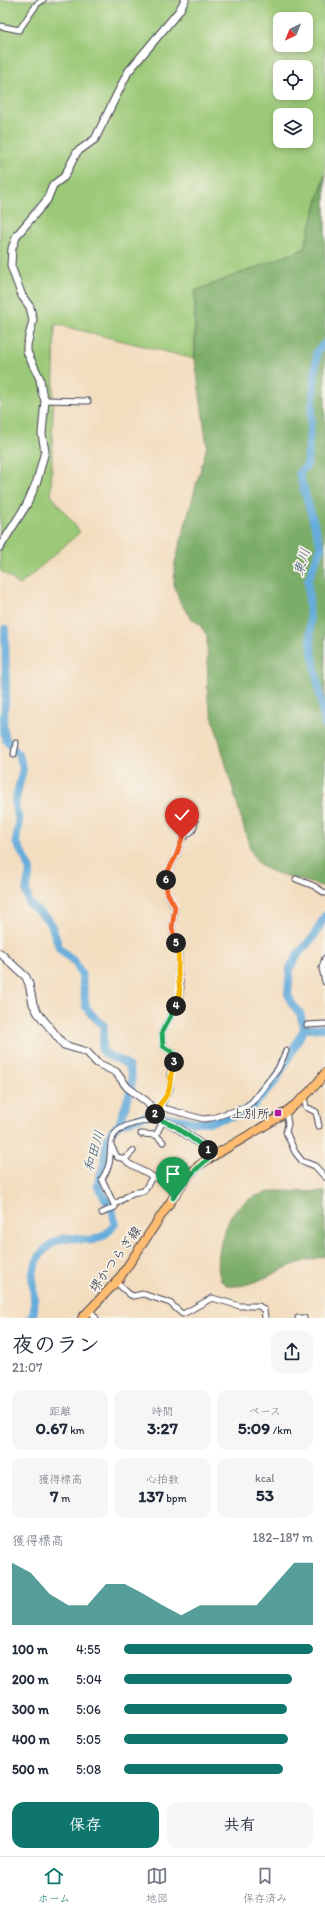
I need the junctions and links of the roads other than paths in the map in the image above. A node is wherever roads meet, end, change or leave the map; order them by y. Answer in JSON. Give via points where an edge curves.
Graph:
{"nodes":[{"id":1,"x":43,"y":0,"type":"edge"},
{"id":2,"x":185,"y":0,"type":"edge"},
{"id":3,"x":0,"y":26,"type":"edge"},
{"id":4,"x":44,"y":400,"type":"junction"},
{"id":5,"x":88,"y":400,"type":"dead end"},
{"id":6,"x":0,"y":547,"type":"edge"},
{"id":7,"x":16,"y":743,"type":"dead end"},
{"id":8,"x":14,"y":754,"type":"dead end"},
{"id":9,"x":195,"y":822,"type":"dead end"},
{"id":10,"x":296,"y":879,"type":"dead end"},
{"id":11,"x":325,"y":893,"type":"edge"},
{"id":12,"x":0,"y":953,"type":"edge"},
{"id":13,"x":325,"y":958,"type":"edge"},
{"id":14,"x":325,"y":982,"type":"edge"},
{"id":15,"x":325,"y":1024,"type":"edge"},
{"id":16,"x":307,"y":1025,"type":"dead end"},
{"id":17,"x":286,"y":1051,"type":"dead end"},
{"id":18,"x":325,"y":1073,"type":"edge"},
{"id":19,"x":304,"y":1097,"type":"junction"},
{"id":20,"x":160,"y":1107,"type":"junction"},
{"id":21,"x":152,"y":1108,"type":"junction"},
{"id":22,"x":286,"y":1111,"type":"junction"},
{"id":23,"x":159,"y":1119,"type":"junction"},
{"id":24,"x":318,"y":1126,"type":"dead end"},
{"id":25,"x":141,"y":1134,"type":"dead end"},
{"id":26,"x":156,"y":1135,"type":"junction"},
{"id":27,"x":164,"y":1142,"type":"dead end"},
{"id":28,"x":111,"y":1144,"type":"junction"},
{"id":29,"x":133,"y":1151,"type":"dead end"},
{"id":30,"x":212,"y":1156,"type":"junction"},
{"id":31,"x":125,"y":1159,"type":"junction"},
{"id":32,"x":153,"y":1177,"type":"junction"},
{"id":33,"x":325,"y":1177,"type":"edge"},
{"id":34,"x":178,"y":1190,"type":"junction"},
{"id":35,"x":114,"y":1205,"type":"junction"},
{"id":36,"x":102,"y":1213,"type":"dead end"},
{"id":37,"x":116,"y":1282,"type":"junction"},
{"id":38,"x":90,"y":1310,"type":"junction"},
{"id":39,"x":82,"y":1318,"type":"edge"},
{"id":40,"x":96,"y":1318,"type":"edge"},
{"id":41,"x":265,"y":1318,"type":"edge"},
{"id":42,"x":298,"y":1318,"type":"edge"},
{"id":43,"x":304,"y":1318,"type":"edge"}],
"edges":[{"from":1,"to":3,"type":"street","via":[[37,4],[18,30]]},
{"from":2,"to":4,"type":"street","via":[[128,72],[96,139],[77,152],[64,177],[53,185],[47,200],[17,235],[12,248],[11,266],[22,296],[30,307],[33,320],[27,352],[40,379]]},
{"from":4,"to":5,"type":"street"},
{"from":4,"to":6,"type":"street","via":[[44,458],[27,504]]},
{"from":7,"to":8,"type":"street"},
{"from":9,"to":20,"type":"street","via":[[193,830],[182,839],[165,883],[175,910],[172,928],[179,954],[178,971],[181,987],[179,1000],[162,1032],[163,1046],[176,1055],[170,1074],[169,1094]]},
{"from":10,"to":11,"type":"street"},
{"from":12,"to":21,"type":"street","via":[[26,977],[38,1013],[64,1045],[87,1052],[97,1063],[116,1072],[126,1087],[143,1098]]},
{"from":13,"to":14,"type":"street","via":[[322,968]]},
{"from":15,"to":16,"type":"street"},
{"from":17,"to":20,"type":"street","via":[[278,1070],[244,1108],[203,1119]]},
{"from":18,"to":19,"type":"main road","name":"堺かつらぎ線"},
{"from":19,"to":22,"type":"main road","name":"堺かつらぎ線"},
{"from":19,"to":24,"type":"street","via":[[306,1107],[316,1112]]},
{"from":20,"to":21,"type":"street"},
{"from":21,"to":23,"type":"street"},
{"from":22,"to":30,"type":"main road","name":"堺かつらぎ線","via":[[257,1131]]},
{"from":22,"to":33,"type":"street","via":[[286,1132],[295,1152],[306,1164],[316,1166]]},
{"from":23,"to":26,"type":"street"},
{"from":23,"to":28,"type":"street","via":[[140,1122],[119,1130],[112,1138]]},
{"from":23,"to":30,"type":"street","via":[[175,1126],[203,1146]]},
{"from":25,"to":26,"type":"street"},
{"from":26,"to":27,"type":"street"},
{"from":28,"to":31,"type":"street","via":[[117,1157]]},
{"from":28,"to":35,"type":"street","via":[[110,1164],[102,1179]]},
{"from":29,"to":31,"type":"street"},
{"from":30,"to":34,"type":"main road","name":"堺かつらぎ線","via":[[198,1166]]},
{"from":31,"to":32,"type":"street","via":[[135,1168]]},
{"from":32,"to":34,"type":"street"},
{"from":32,"to":35,"type":"street","via":[[144,1191],[132,1193]]},
{"from":34,"to":37,"type":"main road","name":"堺かつらぎ線"},
{"from":35,"to":36,"type":"street","via":[[115,1207]]},
{"from":37,"to":38,"type":"main road","name":"堺かつらぎ線"},
{"from":37,"to":41,"type":"street","via":[[133,1296],[143,1294],[170,1303],[183,1314],[212,1298],[240,1306],[259,1306],[264,1310]]},
{"from":38,"to":39,"type":"main road","name":"堺かつらぎ線"},
{"from":38,"to":40,"type":"street"},
{"from":42,"to":43,"type":"street"}]}
